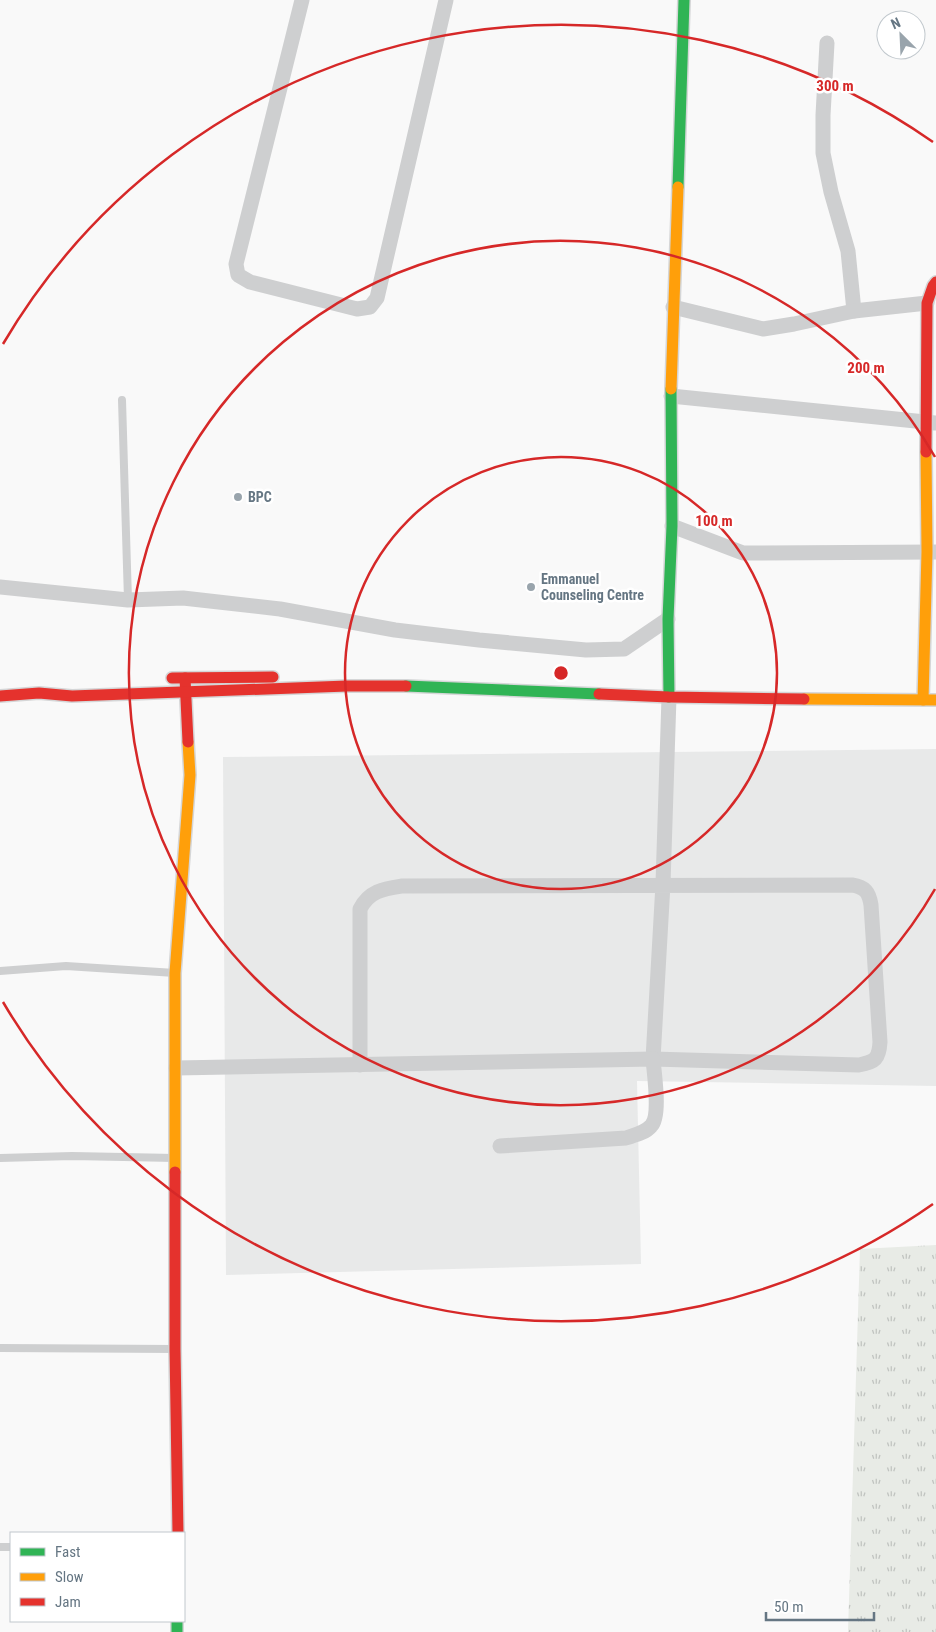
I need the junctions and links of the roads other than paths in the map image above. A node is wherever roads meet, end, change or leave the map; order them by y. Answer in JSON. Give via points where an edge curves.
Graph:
{"nodes":[{"id":1,"x":302,"y":0,"type":"edge"},
{"id":2,"x":446,"y":0,"type":"edge"},
{"id":3,"x":684,"y":0,"type":"edge"},
{"id":4,"x":827,"y":43,"type":"dead end"},
{"id":5,"x":936,"y":282,"type":"edge"},
{"id":6,"x":927,"y":303,"type":"junction"},
{"id":7,"x":673,"y":307,"type":"junction"},
{"id":8,"x":854,"y":311,"type":"junction"},
{"id":9,"x":671,"y":396,"type":"junction"},
{"id":10,"x":122,"y":400,"type":"dead end"},
{"id":11,"x":931,"y":424,"type":"edge"},
{"id":12,"x":672,"y":526,"type":"junction"},
{"id":13,"x":932,"y":552,"type":"edge"},
{"id":14,"x":0,"y":587,"type":"edge"},
{"id":15,"x":128,"y":600,"type":"junction"},
{"id":16,"x":668,"y":618,"type":"junction"},
{"id":17,"x":185,"y":678,"type":"junction"},
{"id":18,"x":157,"y":679,"type":"dead end"},
{"id":19,"x":91,"y":684,"type":"dead end"},
{"id":20,"x":347,"y":686,"type":"junction"},
{"id":21,"x":187,"y":692,"type":"junction"},
{"id":22,"x":39,"y":693,"type":"junction"},
{"id":23,"x":0,"y":696,"type":"edge"},
{"id":24,"x":669,"y":696,"type":"junction"},
{"id":25,"x":923,"y":700,"type":"junction"},
{"id":26,"x":936,"y":700,"type":"edge"},
{"id":27,"x":663,"y":884,"type":"junction"},
{"id":28,"x":0,"y":971,"type":"edge"},
{"id":29,"x":175,"y":973,"type":"junction"},
{"id":30,"x":653,"y":1059,"type":"junction"},
{"id":31,"x":360,"y":1065,"type":"junction"},
{"id":32,"x":176,"y":1068,"type":"junction"},
{"id":33,"x":500,"y":1146,"type":"dead end"},
{"id":34,"x":0,"y":1158,"type":"edge"},
{"id":35,"x":176,"y":1158,"type":"junction"},
{"id":36,"x":0,"y":1348,"type":"edge"},
{"id":37,"x":175,"y":1349,"type":"junction"},
{"id":38,"x":178,"y":1532,"type":"edge"}],
"edges":[{"from":1,"to":2,"type":"street","via":[[236,264],[238,275],[250,282],[357,308],[370,307],[377,298]]},
{"from":3,"to":7,"type":"street"},
{"from":4,"to":8,"type":"street","via":[[823,153],[848,251]]},
{"from":5,"to":6,"type":"street"},
{"from":6,"to":8,"type":"street"},
{"from":6,"to":11,"type":"street"},
{"from":7,"to":8,"type":"street","via":[[763,329]]},
{"from":7,"to":9,"type":"street"},
{"from":9,"to":11,"type":"street"},
{"from":9,"to":12,"type":"street"},
{"from":10,"to":15,"type":"lane"},
{"from":11,"to":13,"type":"street"},
{"from":12,"to":13,"type":"street","via":[[743,553]]},
{"from":12,"to":16,"type":"street"},
{"from":13,"to":25,"type":"street"},
{"from":14,"to":15,"type":"street"},
{"from":15,"to":16,"type":"street","via":[[183,598],[280,609],[395,630],[586,650],[624,649]]},
{"from":16,"to":24,"type":"street"},
{"from":17,"to":18,"type":"street"},
{"from":17,"to":20,"type":"street","via":[[302,678]]},
{"from":17,"to":21,"type":"street"},
{"from":19,"to":22,"type":"street"},
{"from":20,"to":21,"type":"street"},
{"from":20,"to":24,"type":"street"},
{"from":21,"to":22,"type":"street","via":[[72,696]]},
{"from":21,"to":29,"type":"street","via":[[190,775]]},
{"from":22,"to":23,"type":"street"},
{"from":24,"to":25,"type":"street"},
{"from":24,"to":27,"type":"street"},
{"from":25,"to":26,"type":"street"},
{"from":27,"to":30,"type":"street"},
{"from":27,"to":30,"type":"street","via":[[852,885],[865,889],[871,905],[880,1052],[869,1063],[859,1065]]},
{"from":27,"to":31,"type":"street","via":[[402,886],[374,893],[364,900],[360,909]]},
{"from":28,"to":29,"type":"lane","via":[[66,966]]},
{"from":29,"to":32,"type":"street"},
{"from":30,"to":31,"type":"street"},
{"from":30,"to":33,"type":"street","via":[[656,1112],[653,1124],[644,1132],[626,1138]]},
{"from":31,"to":32,"type":"street"},
{"from":32,"to":35,"type":"street"},
{"from":34,"to":35,"type":"lane"},
{"from":35,"to":37,"type":"street"},
{"from":36,"to":37,"type":"lane"},
{"from":37,"to":38,"type":"street"}]}
